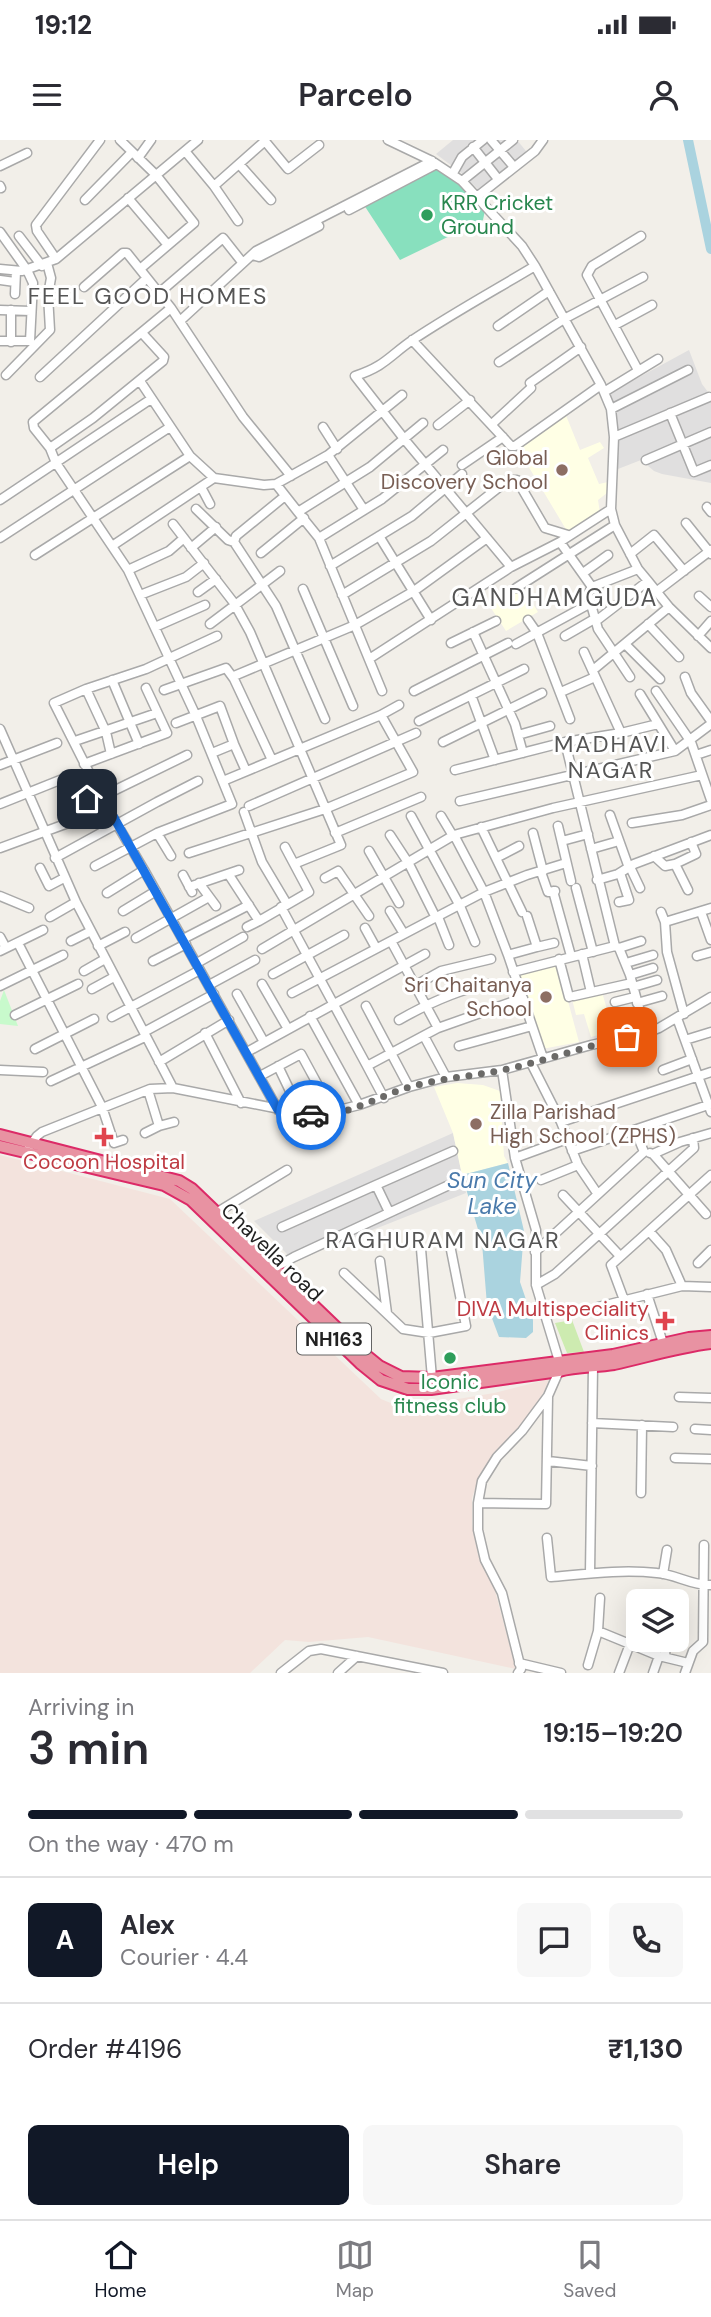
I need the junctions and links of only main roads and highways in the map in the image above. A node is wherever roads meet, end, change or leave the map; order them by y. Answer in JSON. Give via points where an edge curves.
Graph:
{"nodes":[{"id":1,"x":0,"y":1135,"type":"edge"},
{"id":2,"x":0,"y":1146,"type":"edge"},
{"id":3,"x":29,"y":1147,"type":"junction"},
{"id":4,"x":271,"y":1271,"type":"junction"},
{"id":5,"x":711,"y":1336,"type":"edge"},
{"id":6,"x":711,"y":1343,"type":"edge"},
{"id":7,"x":559,"y":1366,"type":"junction"}],
"edges":[{"from":1,"to":3,"type":"highway","name":"Chavella road","number":"NH163"},
{"from":2,"to":3,"type":"highway","name":"Chavella road","number":"NH163"},
{"from":3,"to":4,"type":"highway","name":"Chavella road","number":"NH163","via":[[178,1191]]},
{"from":3,"to":4,"type":"highway","name":"Chavella road","number":"NH163","via":[[166,1176],[192,1189]]},
{"from":4,"to":7,"type":"highway","name":"Chavella road","number":"NH163","via":[[379,1366],[401,1377]]},
{"from":4,"to":7,"type":"highway","name":"Chavella road","number":"NH163","via":[[360,1363],[394,1386],[431,1390]]},
{"from":5,"to":7,"type":"highway","name":"Chavella road","number":"NH163"},
{"from":6,"to":7,"type":"highway","name":"Chavella road","number":"NH163","via":[[593,1367]]}]}
